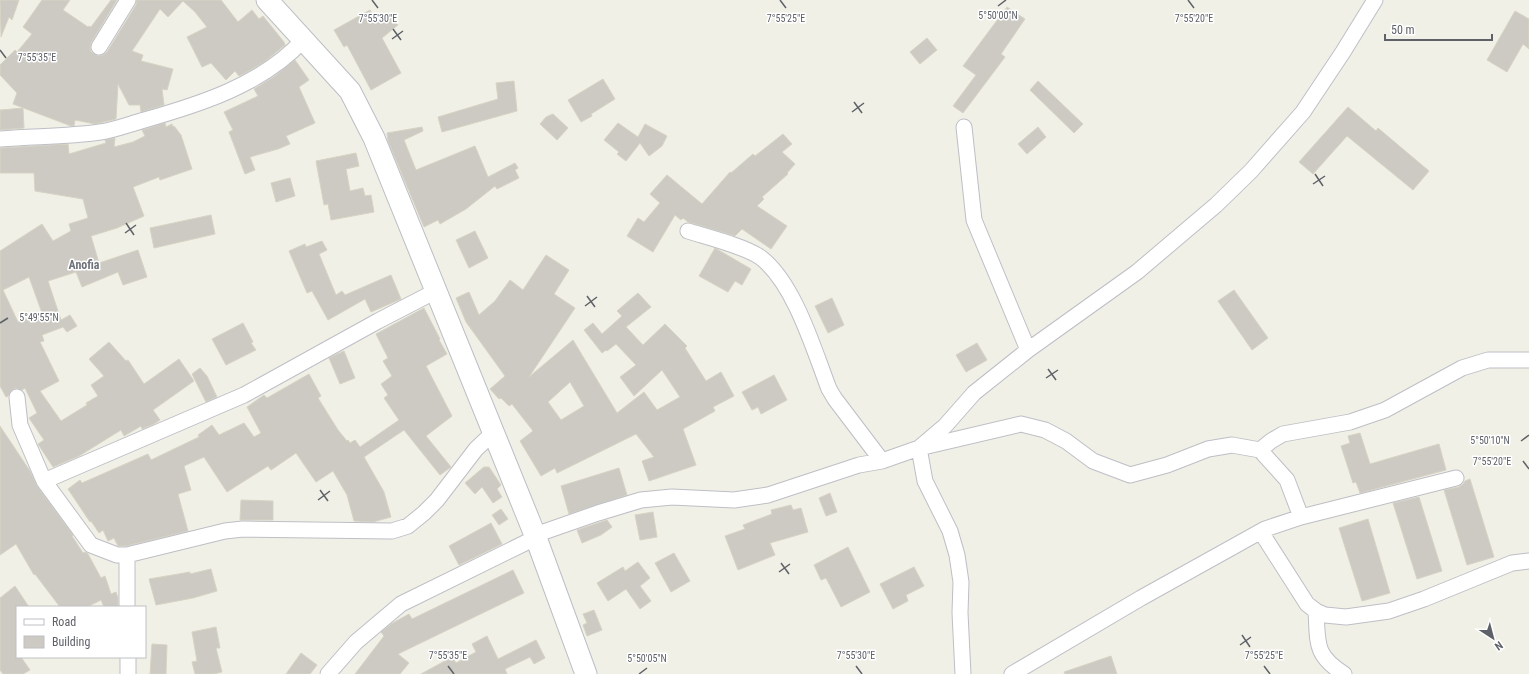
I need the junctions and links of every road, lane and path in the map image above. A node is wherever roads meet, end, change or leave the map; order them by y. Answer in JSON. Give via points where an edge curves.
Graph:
{"nodes":[{"id":1,"x":128,"y":0,"type":"edge"},
{"id":2,"x":267,"y":0,"type":"edge"},
{"id":3,"x":1375,"y":0,"type":"edge"},
{"id":4,"x":304,"y":39,"type":"junction"},
{"id":5,"x":99,"y":47,"type":"dead end"},
{"id":6,"x":964,"y":127,"type":"dead end"},
{"id":7,"x":0,"y":139,"type":"edge"},
{"id":8,"x":688,"y":231,"type":"dead end"},
{"id":9,"x":436,"y":291,"type":"junction"},
{"id":10,"x":1028,"y":350,"type":"junction"},
{"id":11,"x":1529,"y":360,"type":"edge"},
{"id":12,"x":17,"y":397,"type":"dead end"},
{"id":13,"x":493,"y":434,"type":"junction"},
{"id":14,"x":919,"y":448,"type":"junction"},
{"id":15,"x":1260,"y":450,"type":"junction"},
{"id":16,"x":882,"y":461,"type":"junction"},
{"id":17,"x":1456,"y":478,"type":"dead end"},
{"id":18,"x":44,"y":480,"type":"junction"},
{"id":19,"x":1301,"y":517,"type":"junction"},
{"id":20,"x":1261,"y":532,"type":"junction"},
{"id":21,"x":535,"y":535,"type":"junction"},
{"id":22,"x":126,"y":555,"type":"junction"},
{"id":23,"x":1529,"y":561,"type":"edge"},
{"id":24,"x":127,"y":606,"type":"edge"},
{"id":25,"x":1316,"y":611,"type":"junction"},
{"id":26,"x":128,"y":658,"type":"edge"},
{"id":27,"x":128,"y":674,"type":"edge"},
{"id":28,"x":328,"y":674,"type":"edge"},
{"id":29,"x":586,"y":674,"type":"edge"},
{"id":30,"x":963,"y":674,"type":"edge"},
{"id":31,"x":1012,"y":674,"type":"edge"},
{"id":32,"x":1344,"y":674,"type":"edge"}],
"edges":[{"from":1,"to":5,"type":"street"},
{"from":2,"to":4,"type":"main road"},
{"from":3,"to":10,"type":"street","via":[[1303,112],[1251,171],[1216,205],[1137,272]]},
{"from":4,"to":7,"type":"street","via":[[293,51],[257,76],[231,90],[169,113],[101,132]]},
{"from":4,"to":9,"type":"main road","via":[[350,91],[374,138]]},
{"from":6,"to":10,"type":"street","via":[[974,220]]},
{"from":8,"to":16,"type":"street","via":[[749,250],[773,269],[801,316],[835,400]]},
{"from":9,"to":13,"type":"main road"},
{"from":9,"to":18,"type":"street","via":[[244,395]]},
{"from":10,"to":14,"type":"street","via":[[974,393],[946,426]]},
{"from":11,"to":15,"type":"street","via":[[1488,360],[1462,368],[1385,410],[1350,422],[1283,434]]},
{"from":12,"to":18,"type":"street","via":[[20,424]]},
{"from":13,"to":21,"type":"main road"},
{"from":13,"to":22,"type":"street","via":[[476,449],[428,509],[408,526],[392,531],[243,529]]},
{"from":14,"to":15,"type":"street","via":[[1021,424],[1045,430],[1066,441],[1093,461],[1130,475],[1167,465],[1208,449],[1232,445]]},
{"from":14,"to":16,"type":"street"},
{"from":14,"to":30,"type":"street","via":[[925,481],[950,531],[957,555],[961,582]]},
{"from":15,"to":19,"type":"street","via":[[1288,480]]},
{"from":16,"to":21,"type":"street","via":[[859,465],[768,495],[734,500],[672,497],[641,500]]},
{"from":17,"to":19,"type":"street"},
{"from":18,"to":22,"type":"street","via":[[91,544],[117,555]]},
{"from":19,"to":20,"type":"street"},
{"from":20,"to":25,"type":"street","via":[[1307,604]]},
{"from":20,"to":31,"type":"street","via":[[1148,594]]},
{"from":21,"to":28,"type":"street","via":[[529,541],[401,604],[356,642]]},
{"from":21,"to":29,"type":"main road"},
{"from":22,"to":24,"type":"street"},
{"from":23,"to":25,"type":"street","via":[[1512,563],[1389,611],[1346,617],[1325,615]]},
{"from":25,"to":32,"type":"street","via":[[1318,646],[1332,666]]},
{"from":26,"to":27,"type":"street"}]}
